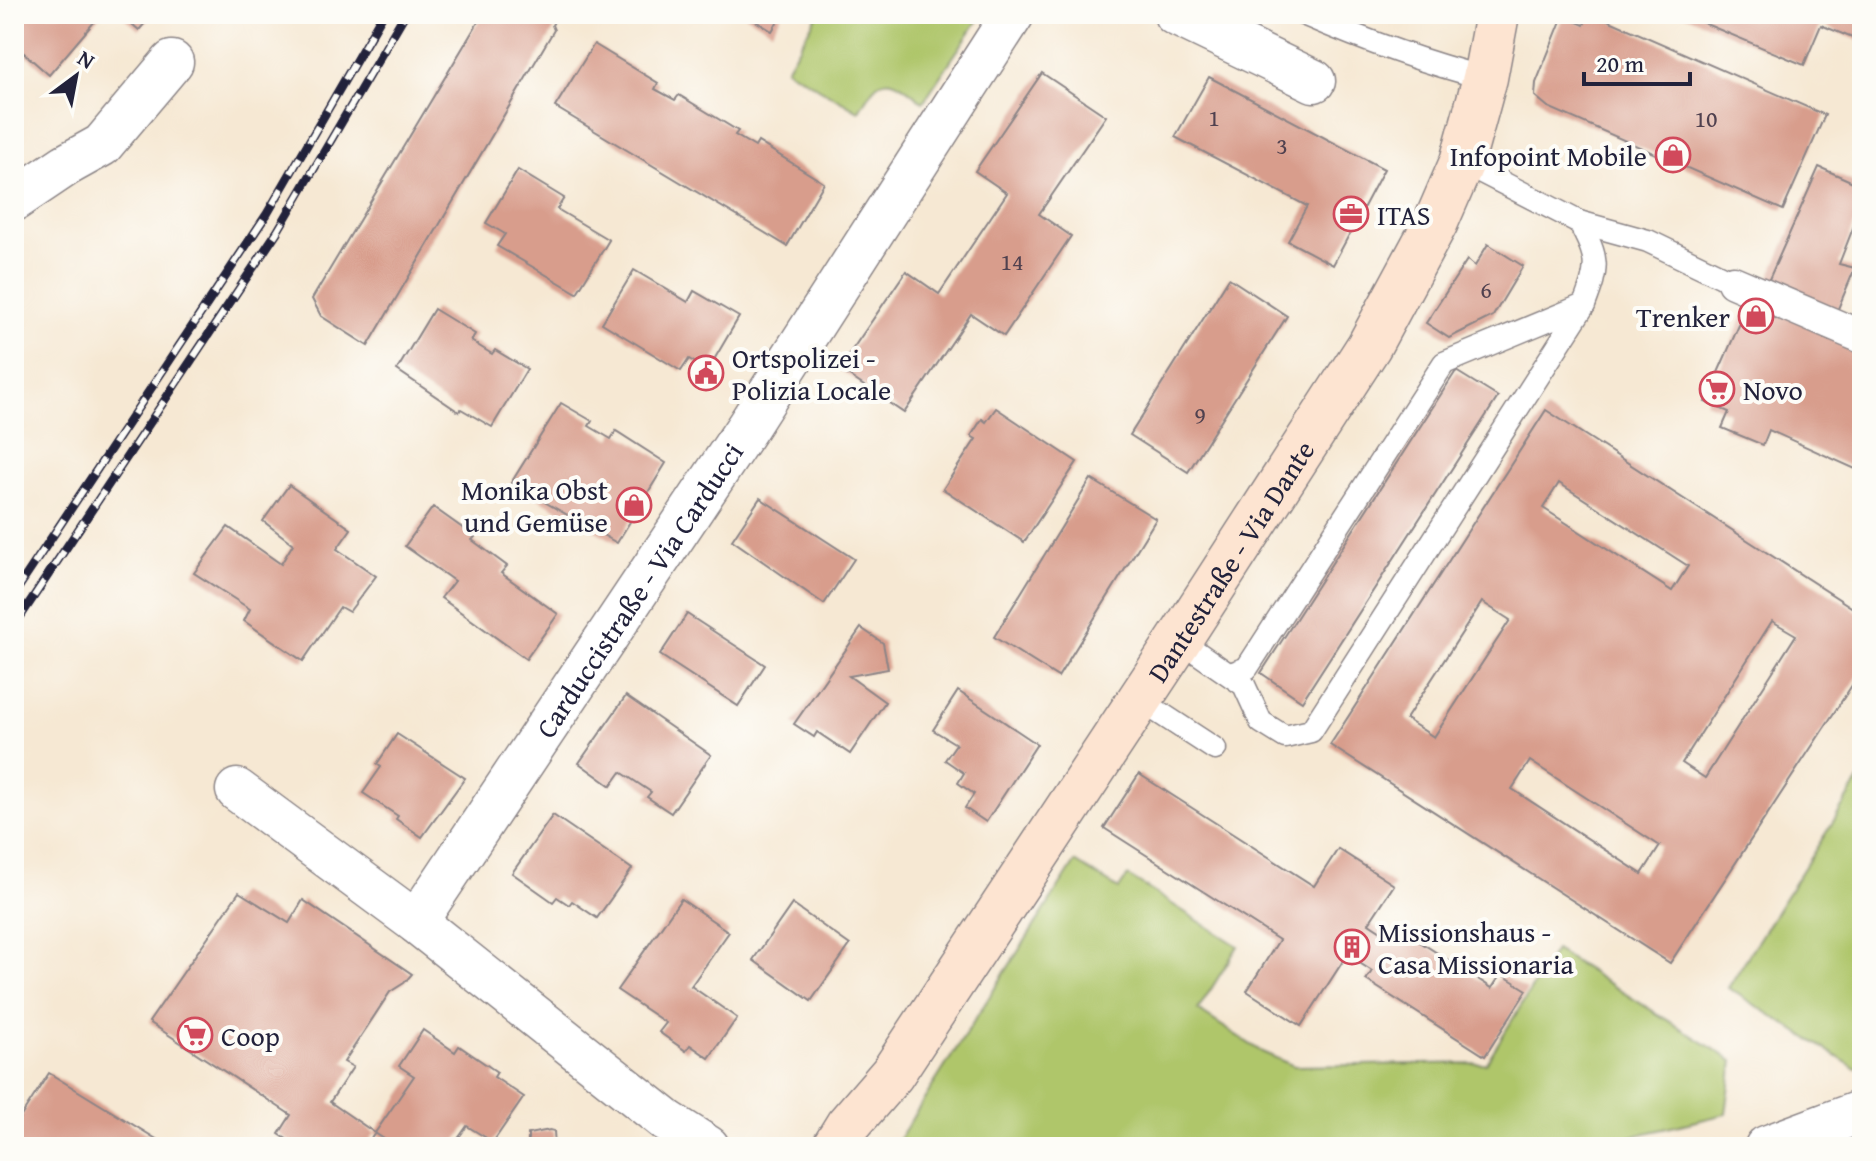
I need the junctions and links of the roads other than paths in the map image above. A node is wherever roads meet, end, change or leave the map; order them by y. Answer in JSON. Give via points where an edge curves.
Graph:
{"nodes":[{"id":1,"x":1013,"y":14,"type":"edge"},
{"id":2,"x":1175,"y":14,"type":"edge"},
{"id":3,"x":1303,"y":14,"type":"edge"},
{"id":4,"x":1497,"y":14,"type":"edge"},
{"id":5,"x":172,"y":62,"type":"dead end"},
{"id":6,"x":1485,"y":78,"type":"junction"},
{"id":7,"x":1314,"y":81,"type":"dead end"},
{"id":8,"x":1462,"y":162,"type":"junction"},
{"id":9,"x":14,"y":200,"type":"edge"},
{"id":10,"x":1579,"y":222,"type":"junction"},
{"id":11,"x":1733,"y":282,"type":"joint"},
{"id":12,"x":1584,"y":305,"type":"junction"},
{"id":13,"x":1862,"y":337,"type":"edge"},
{"id":14,"x":1179,"y":640,"type":"junction"},
{"id":15,"x":1230,"y":674,"type":"junction"},
{"id":16,"x":1140,"y":700,"type":"junction"},
{"id":17,"x":1215,"y":749,"type":"dead end"},
{"id":18,"x":237,"y":790,"type":"dead end"},
{"id":19,"x":416,"y":922,"type":"junction"},
{"id":20,"x":892,"y":1074,"type":"junction"},
{"id":21,"x":1862,"y":1111,"type":"edge"},
{"id":22,"x":678,"y":1134,"type":"edge"},
{"id":23,"x":708,"y":1147,"type":"edge"},
{"id":24,"x":834,"y":1147,"type":"edge"},
{"id":25,"x":871,"y":1147,"type":"edge"},
{"id":26,"x":1766,"y":1147,"type":"edge"}],
"edges":[{"from":1,"to":19,"type":"street","name":"Carduccistraße - Via Carducci","via":[[748,426]]},
{"from":2,"to":7,"type":"street"},
{"from":3,"to":6,"type":"lane","via":[[1415,59]]},
{"from":4,"to":6,"type":"main road","name":"Dantestraße - Via Dante"},
{"from":5,"to":9,"type":"street","via":[[102,145]]},
{"from":6,"to":8,"type":"main road","name":"Dantestraße - Via Dante"},
{"from":8,"to":10,"type":"lane"},
{"from":8,"to":14,"type":"main road","name":"Dantestraße - Via Dante","via":[[1369,346]]},
{"from":10,"to":11,"type":"lane","via":[[1648,241]]},
{"from":10,"to":12,"type":"lane","via":[[1594,250],[1596,274]]},
{"from":11,"to":13,"type":"street"},
{"from":12,"to":15,"type":"lane","via":[[1444,363],[1247,668]]},
{"from":12,"to":15,"type":"lane","via":[[1311,731],[1285,737],[1261,722],[1244,685]]},
{"from":14,"to":15,"type":"lane"},
{"from":14,"to":16,"type":"main road","name":"Dantestraße - Via Dante"},
{"from":16,"to":17,"type":"lane"},
{"from":16,"to":20,"type":"main road","name":"Dantestraße - Via Dante"},
{"from":18,"to":19,"type":"street"},
{"from":19,"to":22,"type":"street"},
{"from":20,"to":24,"type":"main road","name":"Dantestraße - Via Dante"},
{"from":20,"to":25,"type":"main road","name":"Dantestraße - Via Dante"},
{"from":21,"to":26,"type":"street"},
{"from":22,"to":23,"type":"street"}]}
